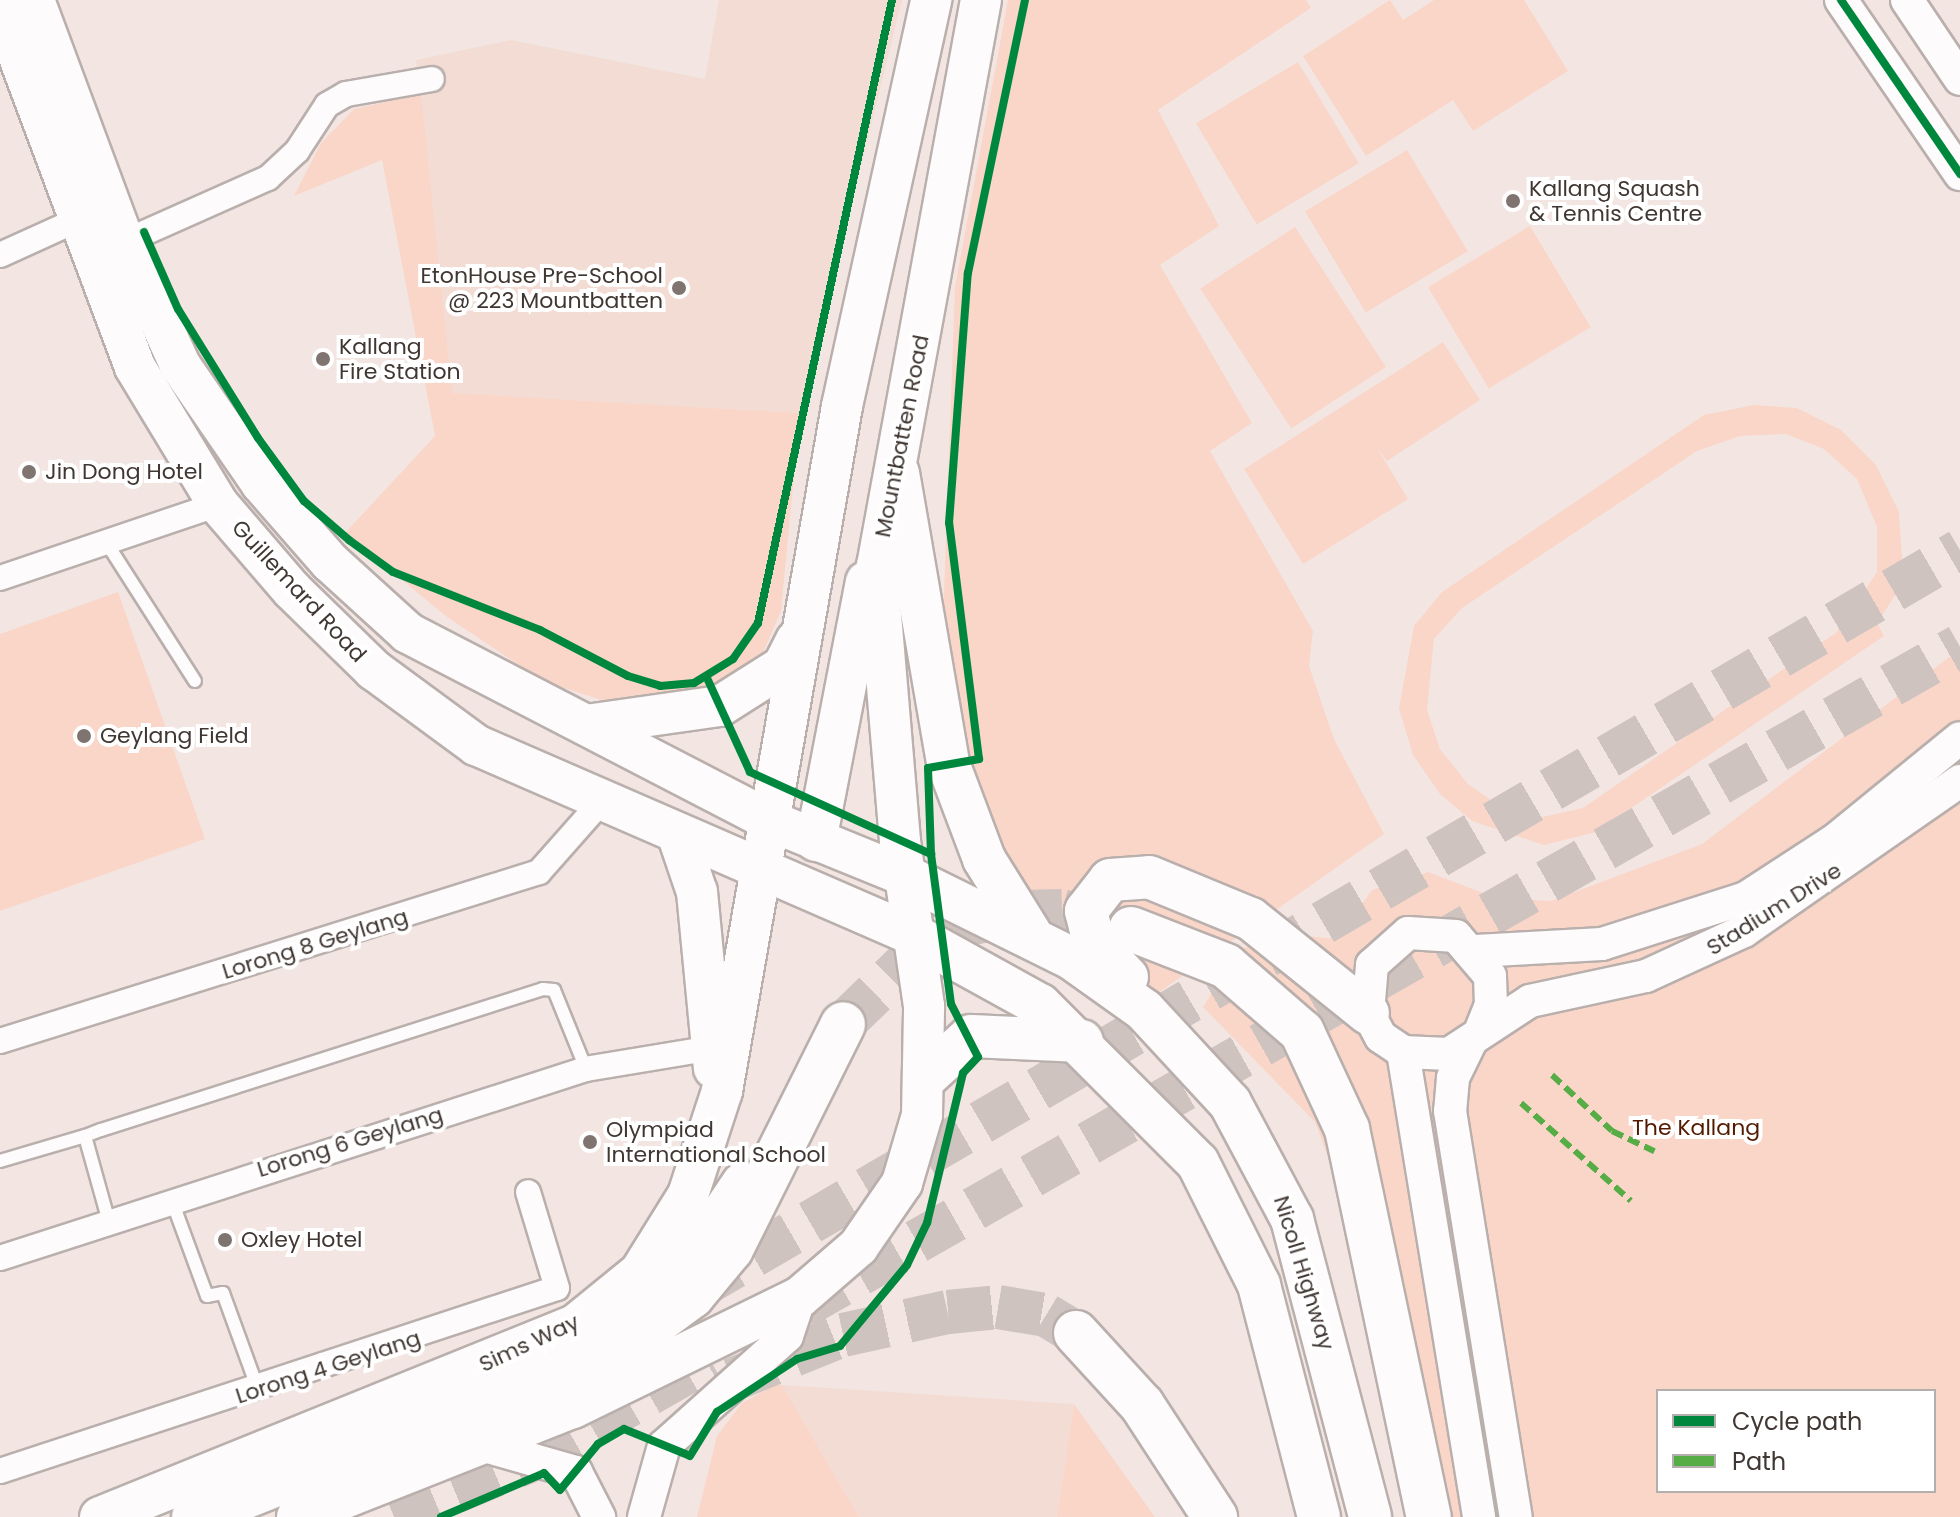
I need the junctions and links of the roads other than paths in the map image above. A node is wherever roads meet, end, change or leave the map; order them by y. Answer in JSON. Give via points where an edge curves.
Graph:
{"nodes":[{"id":1,"x":931,"y":0,"type":"edge"},
{"id":2,"x":981,"y":0,"type":"edge"},
{"id":3,"x":1841,"y":0,"type":"edge"},
{"id":4,"x":1907,"y":0,"type":"edge"},
{"id":5,"x":10,"y":15,"type":"edge"},
{"id":6,"x":432,"y":79,"type":"dead end"},
{"id":7,"x":1960,"y":79,"type":"edge"},
{"id":8,"x":1960,"y":174,"type":"edge"},
{"id":9,"x":77,"y":220,"type":"junction"},
{"id":10,"x":124,"y":242,"type":"junction"},
{"id":11,"x":0,"y":255,"type":"edge"},
{"id":12,"x":898,"y":473,"type":"junction"},
{"id":13,"x":218,"y":504,"type":"junction"},
{"id":14,"x":106,"y":542,"type":"junction"},
{"id":15,"x":877,"y":566,"type":"junction"},
{"id":16,"x":0,"y":578,"type":"edge"},
{"id":17,"x":800,"y":633,"type":"junction"},
{"id":18,"x":195,"y":681,"type":"dead end"},
{"id":19,"x":593,"y":724,"type":"junction"},
{"id":20,"x":1960,"y":738,"type":"edge"},
{"id":21,"x":1960,"y":781,"type":"edge"},
{"id":22,"x":600,"y":803,"type":"junction"},
{"id":23,"x":773,"y":822,"type":"junction"},
{"id":24,"x":667,"y":831,"type":"junction"},
{"id":25,"x":816,"y":841,"type":"junction"},
{"id":26,"x":762,"y":870,"type":"junction"},
{"id":27,"x":905,"y":876,"type":"junction"},
{"id":28,"x":1131,"y":929,"type":"tunnel mouth"},
{"id":29,"x":913,"y":935,"type":"junction"},
{"id":30,"x":1033,"y":937,"type":"junction"},
{"id":31,"x":1476,"y":951,"type":"junction"},
{"id":32,"x":1368,"y":1013,"type":"junction"},
{"id":33,"x":843,"y":1024,"type":"joint"},
{"id":34,"x":1475,"y":1037,"type":"junction"},
{"id":35,"x":0,"y":1041,"type":"edge"},
{"id":36,"x":1082,"y":1041,"type":"junction"},
{"id":37,"x":1403,"y":1052,"type":"junction"},
{"id":38,"x":715,"y":1066,"type":"junction"},
{"id":39,"x":586,"y":1069,"type":"junction"},
{"id":40,"x":925,"y":1078,"type":"junction"},
{"id":41,"x":85,"y":1136,"type":"junction"},
{"id":42,"x":1265,"y":1159,"type":"junction"},
{"id":43,"x":0,"y":1161,"type":"edge"},
{"id":44,"x":528,"y":1192,"type":"dead end"},
{"id":45,"x":172,"y":1201,"type":"junction"},
{"id":46,"x":109,"y":1222,"type":"junction"},
{"id":47,"x":0,"y":1258,"type":"edge"},
{"id":48,"x":800,"y":1297,"type":"junction"},
{"id":49,"x":575,"y":1325,"type":"junction"},
{"id":50,"x":1076,"y":1333,"type":"tunnel mouth"},
{"id":51,"x":258,"y":1389,"type":"junction"},
{"id":52,"x":481,"y":1445,"type":"junction"},
{"id":53,"x":0,"y":1471,"type":"edge"},
{"id":54,"x":100,"y":1517,"type":"edge"},
{"id":55,"x":194,"y":1517,"type":"edge"},
{"id":56,"x":297,"y":1517,"type":"edge"},
{"id":57,"x":599,"y":1517,"type":"edge"},
{"id":58,"x":644,"y":1517,"type":"edge"},
{"id":59,"x":1215,"y":1517,"type":"edge"},
{"id":60,"x":1319,"y":1517,"type":"edge"},
{"id":61,"x":1370,"y":1517,"type":"edge"},
{"id":62,"x":1429,"y":1517,"type":"edge"},
{"id":63,"x":1479,"y":1517,"type":"edge"},
{"id":64,"x":1516,"y":1517,"type":"edge"}],
"edges":[{"from":1,"to":17,"type":"main road"},
{"from":2,"to":12,"type":"main road","name":"Mountbatten Road"},
{"from":3,"to":8,"type":"street"},
{"from":4,"to":7,"type":"street"},
{"from":5,"to":9,"type":"main road","name":"Guillemard Road"},
{"from":5,"to":10,"type":"main road","name":"Guillemard Road"},
{"from":6,"to":10,"type":"street","via":[[346,94],[327,105],[297,151],[268,178]]},
{"from":9,"to":11,"type":"street"},
{"from":9,"to":13,"type":"main road","name":"Guillemard Road","via":[[135,367]]},
{"from":10,"to":19,"type":"main road","name":"Guillemard Road","via":[[180,365],[261,483],[330,562],[408,633]]},
{"from":12,"to":15,"type":"main road","name":"Mountbatten Road"},
{"from":12,"to":30,"type":"highway","via":[[924,591],[948,763],[984,859]]},
{"from":13,"to":14,"type":"street"},
{"from":13,"to":22,"type":"main road","name":"Guillemard Road","via":[[374,670],[476,745]]},
{"from":14,"to":16,"type":"street"},
{"from":14,"to":18,"type":"lane"},
{"from":15,"to":25,"type":"main road","via":[[868,574],[839,695]]},
{"from":15,"to":27,"type":"main road","name":"Mountbatten Road"},
{"from":17,"to":19,"type":"main road","via":[[783,666],[720,706]]},
{"from":17,"to":23,"type":"main road"},
{"from":19,"to":23,"type":"main road","name":"Guillemard Road"},
{"from":20,"to":31,"type":"street","name":"Stadium Drive","via":[[1835,840],[1746,898],[1602,944]]},
{"from":21,"to":34,"type":"street","name":"Stadium Drive","via":[[1794,902],[1693,958],[1530,1001]]},
{"from":22,"to":24,"type":"main road","name":"Guillemard Road"},
{"from":22,"to":35,"type":"street","name":"Lorong 8 Geylang","via":[[539,872]]},
{"from":23,"to":25,"type":"main road","name":"Guillemard Road"},
{"from":23,"to":26,"type":"main road"},
{"from":24,"to":26,"type":"main road","name":"Guillemard Road"},
{"from":24,"to":38,"type":"main road","via":[[701,927]]},
{"from":25,"to":26,"type":"main road"},
{"from":25,"to":27,"type":"main road","name":"Guillemard Road"},
{"from":26,"to":29,"type":"main road","name":"Guillemard Road"},
{"from":26,"to":38,"type":"main road","name":"Sims Way"},
{"from":27,"to":29,"type":"main road"},
{"from":27,"to":30,"type":"highway","name":"Nicoll Highway"},
{"from":28,"to":62,"type":"highway","via":[[1226,966],[1302,1032],[1347,1129]]},
{"from":29,"to":36,"type":"highway","name":"Nicoll Highway","via":[[1040,1005]]},
{"from":29,"to":40,"type":"main road"},
{"from":30,"to":42,"type":"highway","name":"Nicoll Highway","via":[[1144,1010],[1195,1059]]},
{"from":31,"to":32,"type":"street","name":"Stadium Drive","via":[[1456,936],[1408,933],[1372,965]]},
{"from":31,"to":34,"type":"street","via":[[1490,976],[1491,1005]]},
{"from":32,"to":37,"type":"street","via":[[1381,1037]]},
{"from":32,"to":42,"type":"highway","via":[[1251,919],[1199,892],[1129,875],[1091,896],[1087,919],[1094,943],[1214,1058],[1251,1111]]},
{"from":33,"to":49,"type":"main road","via":[[803,1068],[724,1219],[680,1275],[617,1319]]},
{"from":33,"to":55,"type":"highway","via":[[731,1249],[692,1296],[643,1332],[569,1367]]},
{"from":34,"to":37,"type":"street","name":"Stadium Drive","via":[[1449,1054]]},
{"from":34,"to":64,"type":"street","via":[[1453,1078],[1450,1111]]},
{"from":36,"to":40,"type":"highway","via":[[971,1036]]},
{"from":36,"to":60,"type":"highway","name":"Nicoll Highway","via":[[1177,1136],[1234,1227],[1274,1330]]},
{"from":37,"to":63,"type":"street"},
{"from":38,"to":39,"type":"street","name":"Lorong 6 Geylang"},
{"from":38,"to":49,"type":"main road","name":"Sims Way","via":[[700,1169],[667,1234],[640,1272]]},
{"from":39,"to":41,"type":"lane","via":[[554,990],[543,989]]},
{"from":39,"to":45,"type":"street","name":"Lorong 6 Geylang"},
{"from":40,"to":48,"type":"main road","via":[[914,1151],[893,1203],[858,1247]]},
{"from":41,"to":43,"type":"lane"},
{"from":41,"to":46,"type":"lane"},
{"from":42,"to":61,"type":"highway","name":"Nicoll Highway","via":[[1292,1219]]},
{"from":44,"to":51,"type":"street","name":"Lorong 4 Geylang","via":[[557,1288]]},
{"from":45,"to":46,"type":"street","name":"Lorong 6 Geylang"},
{"from":45,"to":51,"type":"lane","via":[[207,1296],[223,1293]]},
{"from":46,"to":47,"type":"street","name":"Lorong 6 Geylang"},
{"from":48,"to":52,"type":"main road"},
{"from":48,"to":58,"type":"street","via":[[787,1336],[664,1446]]},
{"from":49,"to":54,"type":"main road","name":"Sims Way"},
{"from":50,"to":59,"type":"highway","via":[[1142,1405]]},
{"from":51,"to":53,"type":"street","name":"Lorong 4 Geylang"},
{"from":52,"to":56,"type":"main road"},
{"from":52,"to":57,"type":"street","via":[[576,1472]]}]}
